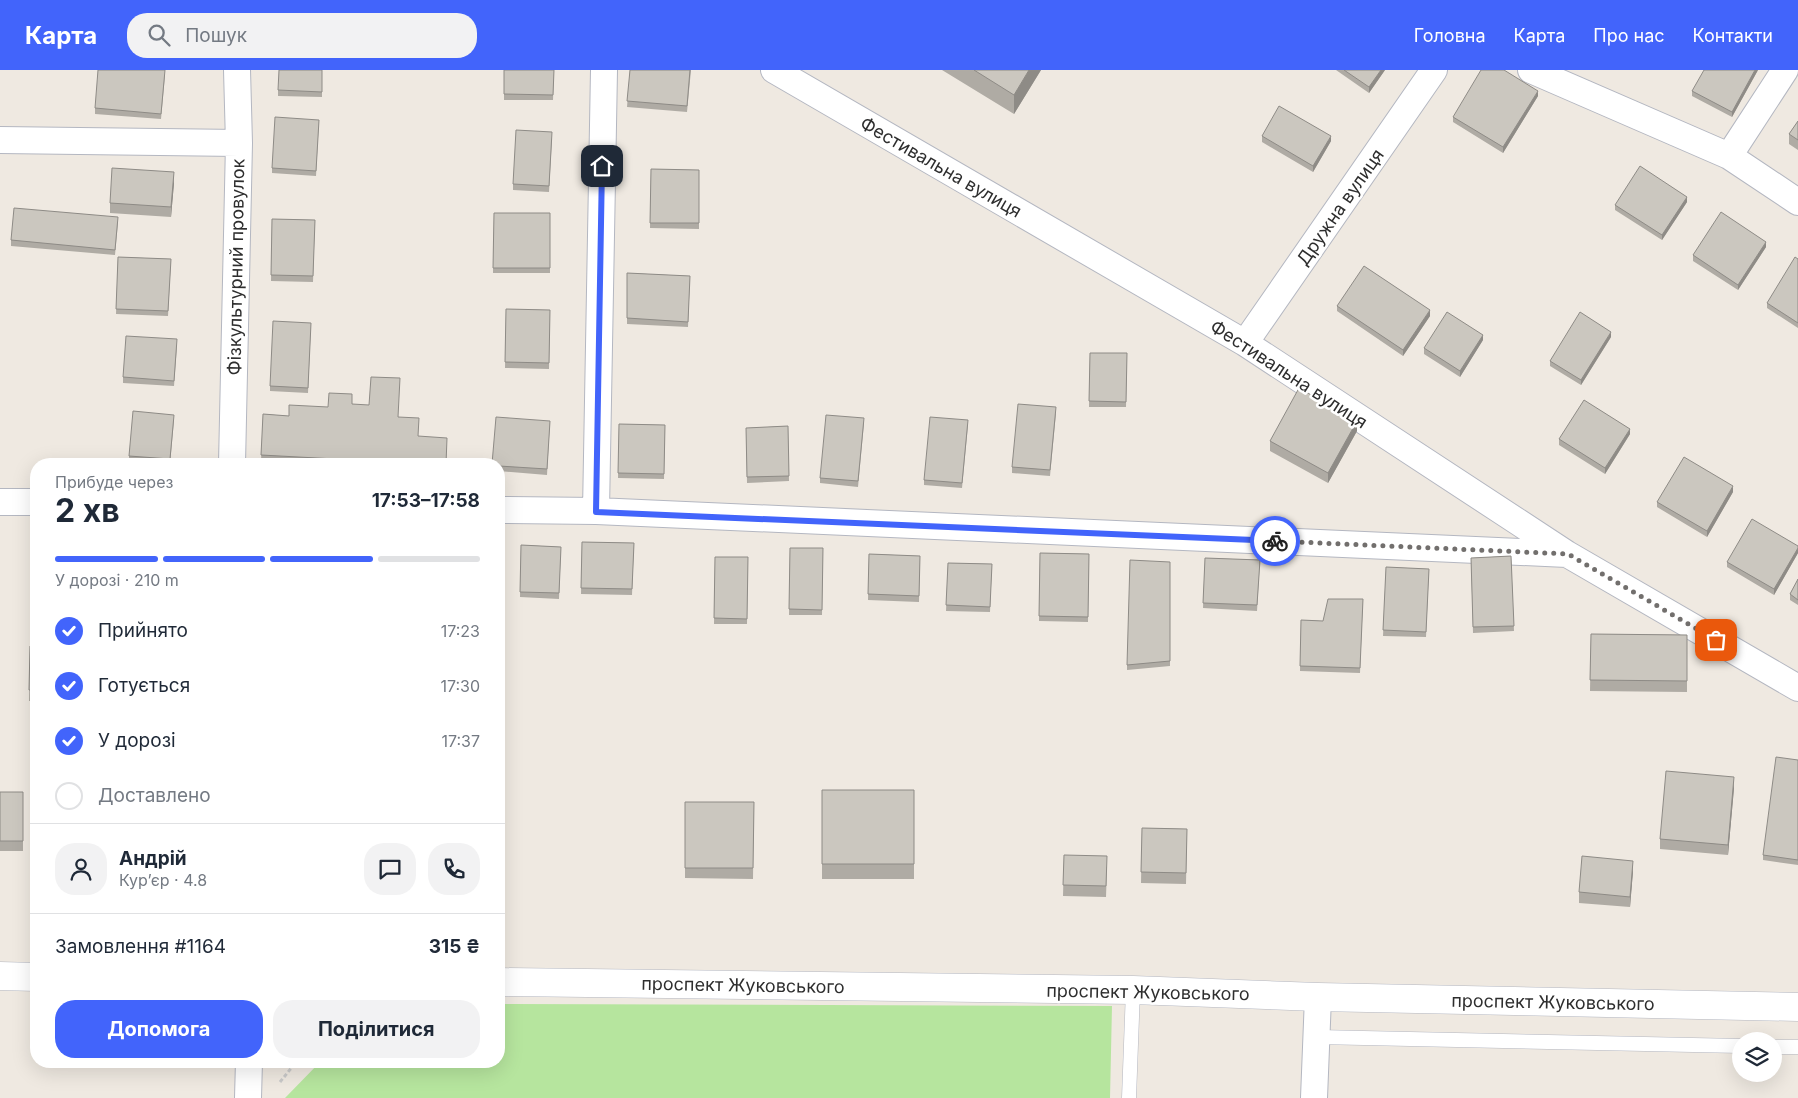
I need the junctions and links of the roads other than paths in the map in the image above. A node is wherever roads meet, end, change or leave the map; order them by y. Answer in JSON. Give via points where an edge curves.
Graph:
{"nodes":[{"id":1,"x":237,"y":70,"type":"edge"},
{"id":2,"x":604,"y":70,"type":"edge"},
{"id":3,"x":774,"y":70,"type":"edge"},
{"id":4,"x":1434,"y":70,"type":"edge"},
{"id":5,"x":1530,"y":70,"type":"edge"},
{"id":6,"x":1785,"y":70,"type":"edge"},
{"id":7,"x":0,"y":140,"type":"edge"},
{"id":8,"x":239,"y":143,"type":"junction"},
{"id":9,"x":1729,"y":156,"type":"junction"},
{"id":10,"x":1798,"y":202,"type":"edge"},
{"id":11,"x":1245,"y":343,"type":"junction"},
{"id":12,"x":232,"y":458,"type":"edge"},
{"id":13,"x":0,"y":502,"type":"edge"},
{"id":14,"x":30,"y":502,"type":"edge"},
{"id":15,"x":505,"y":510,"type":"edge"},
{"id":16,"x":596,"y":512,"type":"junction"},
{"id":17,"x":1568,"y":554,"type":"junction"},
{"id":18,"x":1798,"y":688,"type":"edge"},
{"id":19,"x":0,"y":976,"type":"edge"},
{"id":20,"x":30,"y":977,"type":"edge"},
{"id":21,"x":505,"y":982,"type":"edge"},
{"id":22,"x":1133,"y":990,"type":"junction"},
{"id":23,"x":1318,"y":997,"type":"junction"},
{"id":24,"x":1798,"y":1007,"type":"edge"},
{"id":25,"x":1317,"y":1037,"type":"junction"},
{"id":26,"x":1732,"y":1046,"type":"edge"},
{"id":27,"x":1782,"y":1047,"type":"edge"},
{"id":28,"x":1798,"y":1047,"type":"edge"},
{"id":29,"x":249,"y":1068,"type":"edge"},
{"id":30,"x":248,"y":1098,"type":"edge"},
{"id":31,"x":1129,"y":1098,"type":"edge"},
{"id":32,"x":1314,"y":1098,"type":"edge"}],
"edges":[{"from":1,"to":8,"type":"street","name":"Фізкультурний провулок"},
{"from":2,"to":16,"type":"street"},
{"from":3,"to":11,"type":"street","name":"Фестивальна вулиця"},
{"from":4,"to":11,"type":"street","name":"Дружна вулиця"},
{"from":5,"to":9,"type":"street"},
{"from":6,"to":9,"type":"street"},
{"from":7,"to":8,"type":"street"},
{"from":8,"to":12,"type":"street","name":"Фізкультурний провулок"},
{"from":9,"to":10,"type":"street"},
{"from":11,"to":17,"type":"street","name":"Фестивальна вулиця"},
{"from":13,"to":14,"type":"street"},
{"from":15,"to":16,"type":"street"},
{"from":16,"to":17,"type":"street"},
{"from":17,"to":18,"type":"street","name":"Фестивальна вулиця"},
{"from":19,"to":20,"type":"street"},
{"from":21,"to":22,"type":"street","name":"проспект Жуковського"},
{"from":22,"to":23,"type":"street","name":"проспект Жуковського"},
{"from":22,"to":31,"type":"lane"},
{"from":23,"to":24,"type":"street","name":"проспект Жуковського"},
{"from":23,"to":25,"type":"street"},
{"from":25,"to":26,"type":"lane"},
{"from":25,"to":32,"type":"street"},
{"from":27,"to":28,"type":"lane"},
{"from":29,"to":30,"type":"street"}]}
